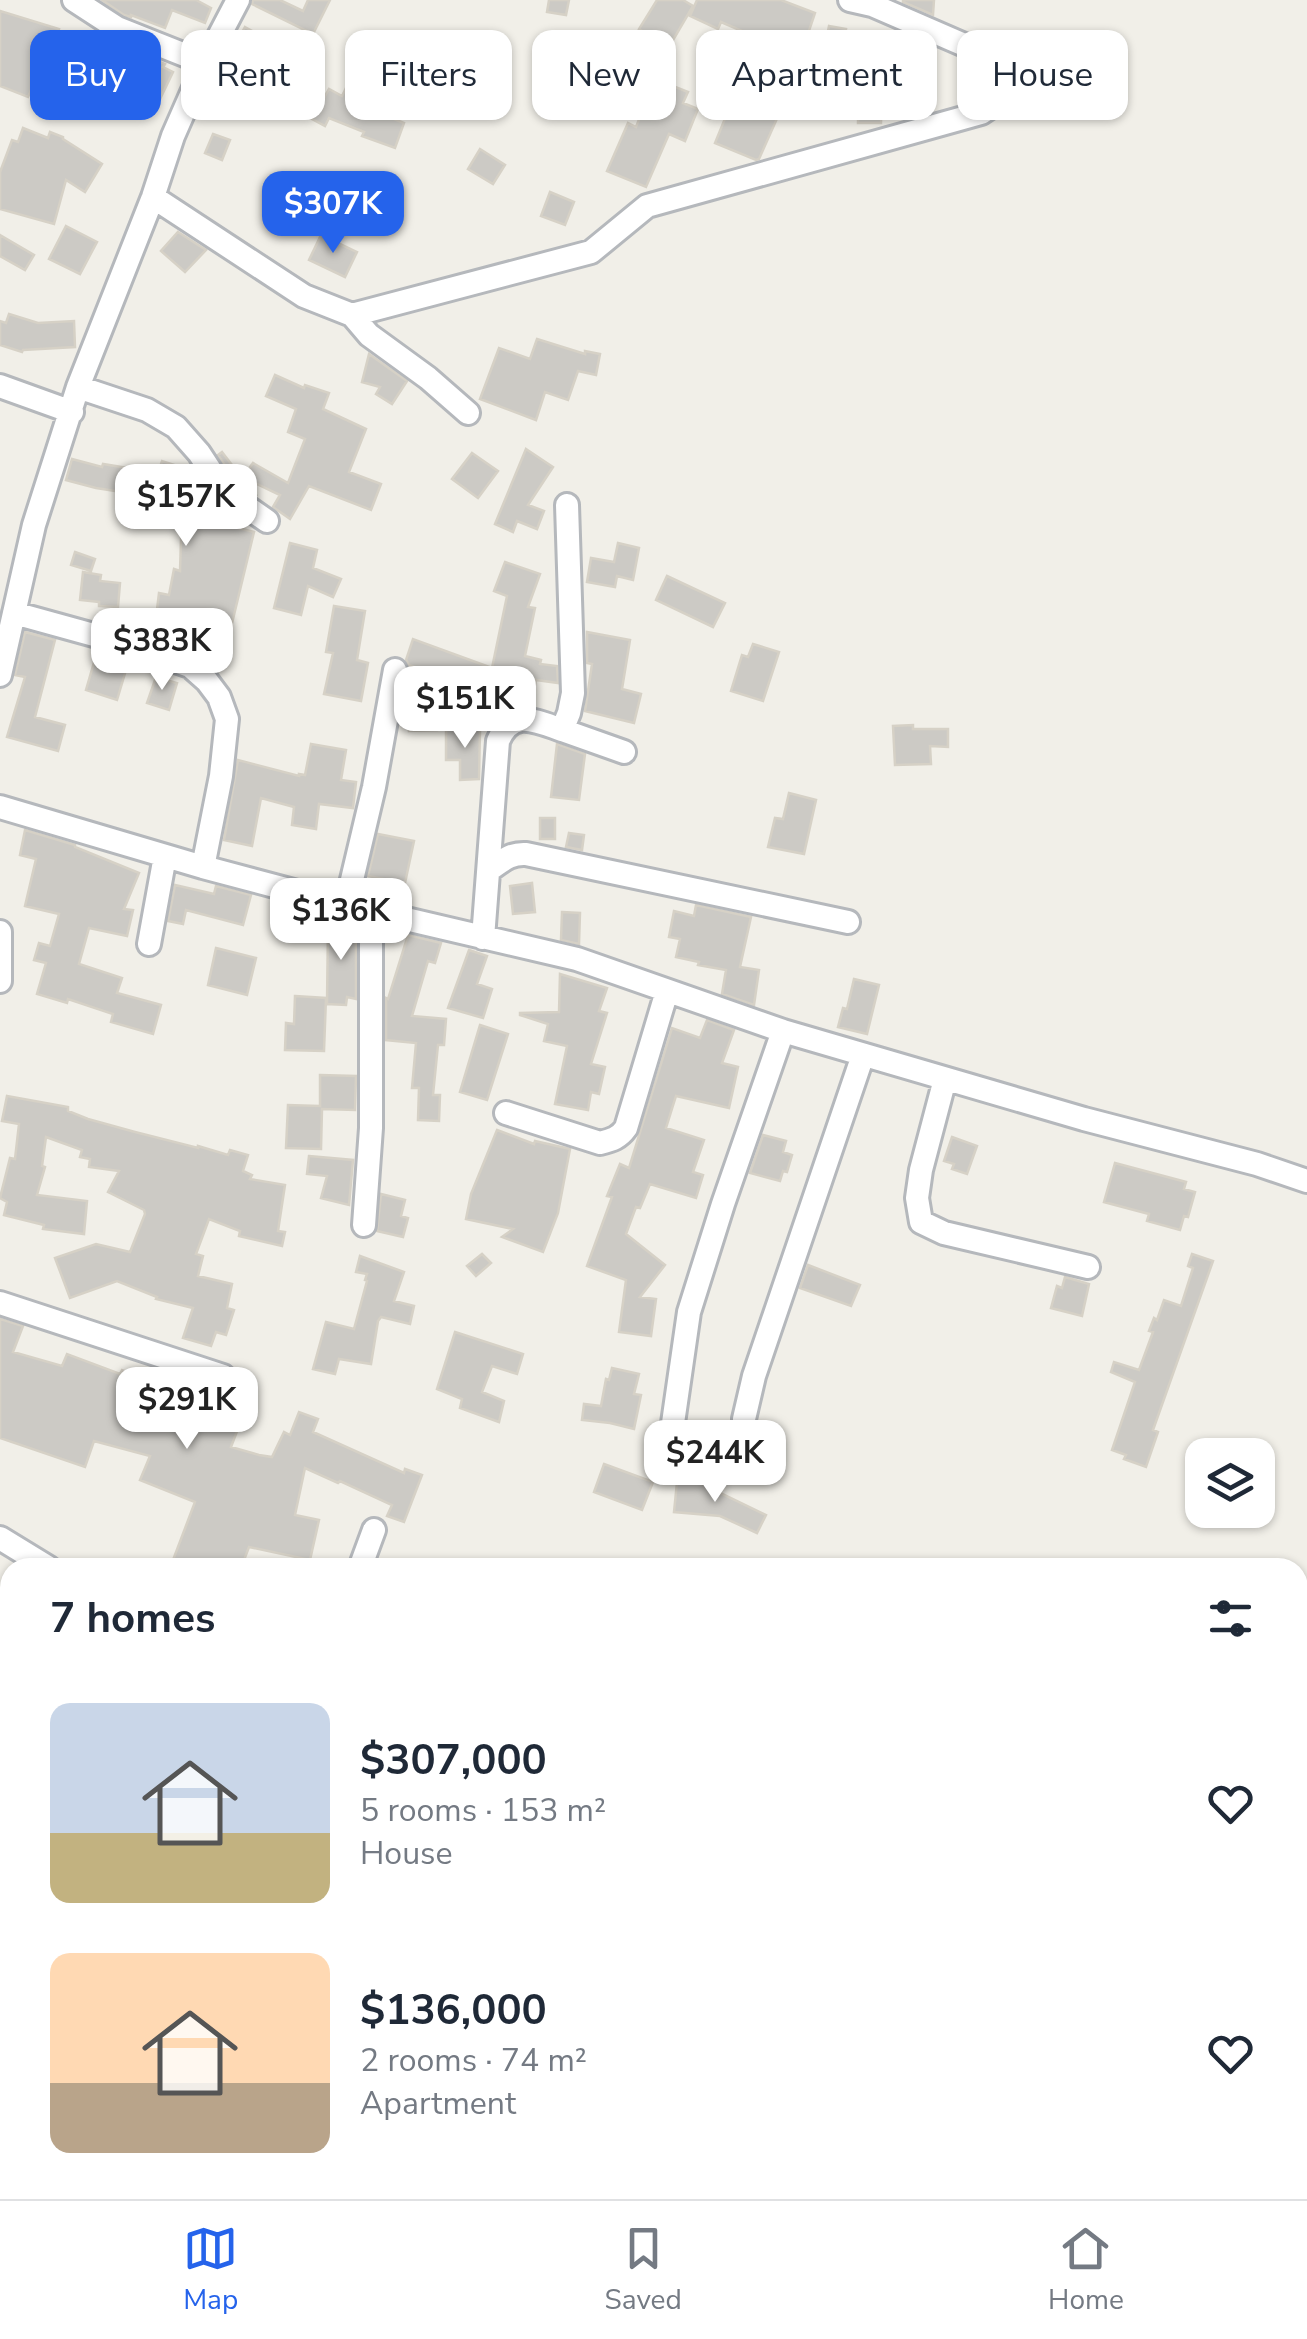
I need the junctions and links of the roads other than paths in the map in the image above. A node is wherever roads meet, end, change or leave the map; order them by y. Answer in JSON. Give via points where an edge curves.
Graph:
{"nodes":[{"id":1,"x":74,"y":0,"type":"edge"},
{"id":2,"x":238,"y":0,"type":"edge"},
{"id":3,"x":865,"y":2,"type":"edge"},
{"id":4,"x":222,"y":30,"type":"edge"},
{"id":5,"x":181,"y":53,"type":"edge"},
{"id":6,"x":181,"y":118,"type":"edge"},
{"id":7,"x":153,"y":197,"type":"junction"},
{"id":8,"x":352,"y":315,"type":"junction"},
{"id":9,"x":0,"y":386,"type":"edge"},
{"id":10,"x":78,"y":387,"type":"junction"},
{"id":11,"x":72,"y":412,"type":"junction"},
{"id":12,"x":468,"y":413,"type":"dead end"},
{"id":13,"x":567,"y":505,"type":"dead end"},
{"id":14,"x":266,"y":521,"type":"dead end"},
{"id":15,"x":14,"y":613,"type":"junction"},
{"id":16,"x":395,"y":670,"type":"dead end"},
{"id":17,"x":0,"y":675,"type":"edge"},
{"id":18,"x":562,"y":730,"type":"junction"},
{"id":19,"x":624,"y":752,"type":"dead end"},
{"id":20,"x":0,"y":808,"type":"edge"},
{"id":21,"x":165,"y":856,"type":"junction"},
{"id":22,"x":203,"y":867,"type":"junction"},
{"id":23,"x":489,"y":870,"type":"junction"},
{"id":24,"x":346,"y":905,"type":"junction"},
{"id":25,"x":371,"y":911,"type":"junction"},
{"id":26,"x":848,"y":922,"type":"dead end"},
{"id":27,"x":0,"y":932,"type":"edge"},
{"id":28,"x":483,"y":938,"type":"junction"},
{"id":29,"x":148,"y":944,"type":"dead end"},
{"id":30,"x":0,"y":981,"type":"edge"},
{"id":31,"x":667,"y":991,"type":"junction"},
{"id":32,"x":783,"y":1031,"type":"junction"},
{"id":33,"x":864,"y":1055,"type":"junction"},
{"id":34,"x":945,"y":1079,"type":"junction"},
{"id":35,"x":506,"y":1113,"type":"dead end"},
{"id":36,"x":1307,"y":1180,"type":"edge"},
{"id":37,"x":364,"y":1225,"type":"dead end"},
{"id":38,"x":1088,"y":1267,"type":"dead end"},
{"id":39,"x":0,"y":1303,"type":"edge"},
{"id":40,"x":223,"y":1376,"type":"dead end"},
{"id":41,"x":671,"y":1437,"type":"dead end"},
{"id":42,"x":742,"y":1465,"type":"dead end"},
{"id":43,"x":374,"y":1530,"type":"dead end"},
{"id":44,"x":0,"y":1538,"type":"edge"},
{"id":45,"x":33,"y":1558,"type":"edge"},
{"id":46,"x":364,"y":1558,"type":"edge"}],
"edges":[{"from":1,"to":5,"type":"street","via":[[117,28]]},
{"from":2,"to":4,"type":"street"},
{"from":3,"to":8,"type":"street","via":[[1004,67],[1010,80],[1005,97],[981,113],[647,206],[590,252]]},
{"from":6,"to":7,"type":"street"},
{"from":7,"to":8,"type":"street","via":[[304,296]]},
{"from":7,"to":10,"type":"street"},
{"from":8,"to":12,"type":"street"},
{"from":9,"to":11,"type":"street"},
{"from":10,"to":11,"type":"street"},
{"from":10,"to":14,"type":"street","via":[[176,427],[224,491]]},
{"from":11,"to":15,"type":"street","via":[[34,525]]},
{"from":13,"to":18,"type":"street","via":[[573,693]]},
{"from":15,"to":17,"type":"street"},
{"from":15,"to":22,"type":"street","via":[[190,666],[219,697],[227,719]]},
{"from":16,"to":24,"type":"street"},
{"from":18,"to":19,"type":"street"},
{"from":18,"to":23,"type":"street","via":[[530,719],[503,729],[495,754]]},
{"from":20,"to":21,"type":"street"},
{"from":21,"to":22,"type":"street"},
{"from":21,"to":29,"type":"street"},
{"from":22,"to":24,"type":"street"},
{"from":23,"to":26,"type":"street","via":[[508,856],[526,854]]},
{"from":23,"to":28,"type":"street"},
{"from":24,"to":25,"type":"street"},
{"from":25,"to":28,"type":"street"},
{"from":25,"to":37,"type":"street"},
{"from":27,"to":30,"type":"street"},
{"from":28,"to":31,"type":"street","via":[[577,959]]},
{"from":31,"to":32,"type":"street"},
{"from":31,"to":35,"type":"street","via":[[622,1134],[600,1143]]},
{"from":32,"to":33,"type":"street"},
{"from":32,"to":41,"type":"street","via":[[689,1312]]},
{"from":33,"to":34,"type":"street"},
{"from":33,"to":42,"type":"street","via":[[754,1376]]},
{"from":34,"to":36,"type":"street"},
{"from":34,"to":38,"type":"street","via":[[921,1170],[921,1222]]},
{"from":39,"to":40,"type":"street"},
{"from":43,"to":46,"type":"street"},
{"from":44,"to":45,"type":"street"}]}
